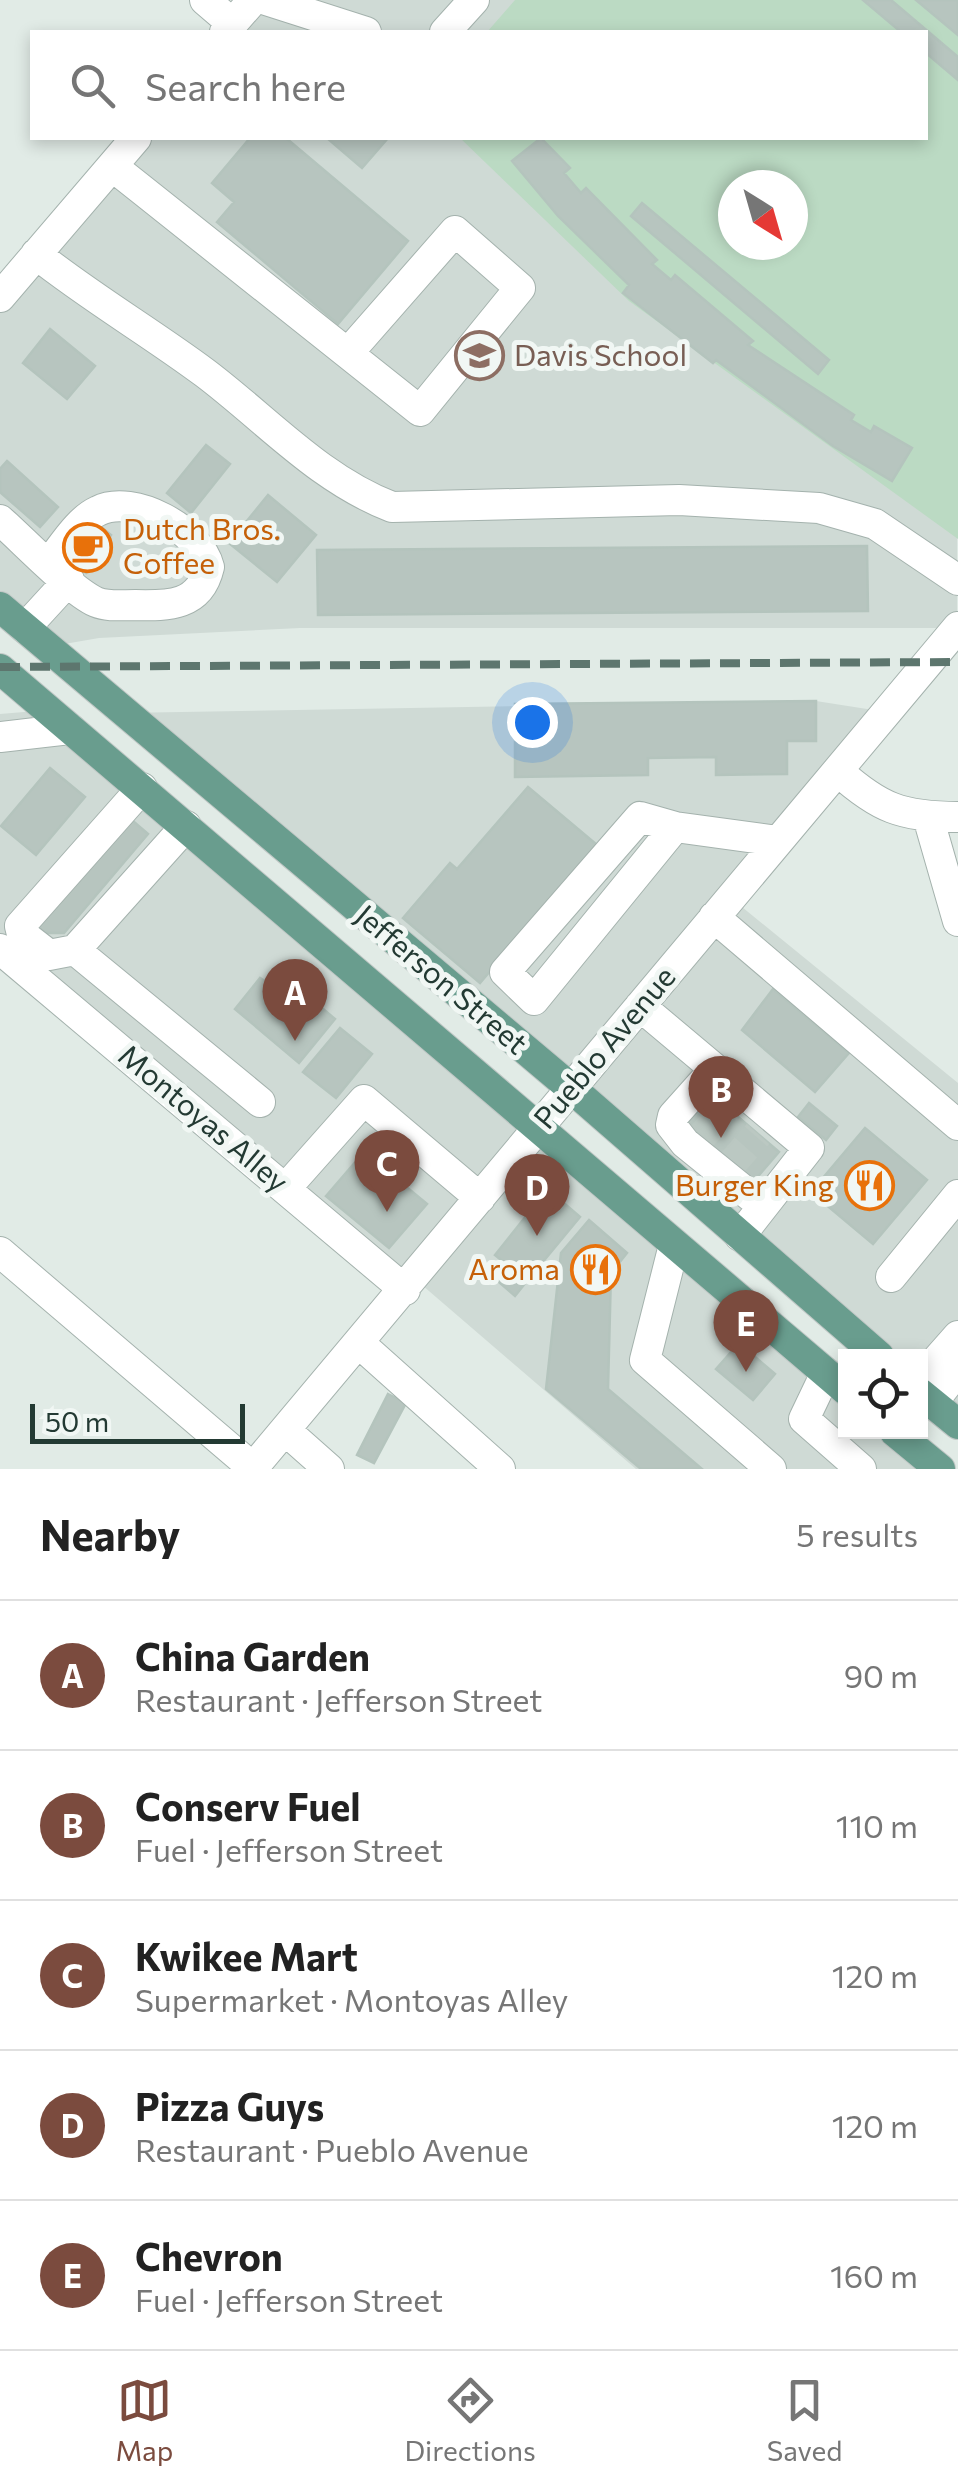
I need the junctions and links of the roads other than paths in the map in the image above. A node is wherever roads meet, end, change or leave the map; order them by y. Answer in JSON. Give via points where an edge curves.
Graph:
{"nodes":[{"id":1,"x":205,"y":0,"type":"edge"},
{"id":2,"x":252,"y":0,"type":"edge"},
{"id":3,"x":266,"y":0,"type":"edge"},
{"id":4,"x":474,"y":0,"type":"edge"},
{"id":5,"x":229,"y":28,"type":"edge"},
{"id":6,"x":360,"y":30,"type":"edge"},
{"id":7,"x":447,"y":30,"type":"edge"},
{"id":8,"x":134,"y":140,"type":"edge"},
{"id":9,"x":112,"y":166,"type":"junction"},
{"id":10,"x":36,"y":254,"type":"junction"},
{"id":11,"x":0,"y":296,"type":"edge"},
{"id":12,"x":348,"y":353,"type":"junction"},
{"id":13,"x":0,"y":520,"type":"edge"},
{"id":14,"x":59,"y":571,"type":"junction"},
{"id":15,"x":958,"y":580,"type":"edge"},
{"id":16,"x":0,"y":607,"type":"edge"},
{"id":17,"x":958,"y":627,"type":"edge"},
{"id":18,"x":24,"y":628,"type":"junction"},
{"id":19,"x":0,"y":669,"type":"edge"},
{"id":20,"x":70,"y":728,"type":"junction"},
{"id":21,"x":0,"y":737,"type":"edge"},
{"id":22,"x":838,"y":771,"type":"junction"},
{"id":23,"x":142,"y":788,"type":"junction"},
{"id":24,"x":943,"y":817,"type":"edge"},
{"id":25,"x":186,"y":826,"type":"junction"},
{"id":26,"x":675,"y":827,"type":"junction"},
{"id":27,"x":778,"y":841,"type":"junction"},
{"id":28,"x":714,"y":918,"type":"junction"},
{"id":29,"x":958,"y":921,"type":"edge"},
{"id":30,"x":0,"y":949,"type":"edge"},
{"id":31,"x":75,"y":950,"type":"junction"},
{"id":32,"x":640,"y":1006,"type":"junction"},
{"id":33,"x":715,"y":1069,"type":"junction"},
{"id":34,"x":571,"y":1088,"type":"junction"},
{"id":35,"x":260,"y":1102,"type":"dead end"},
{"id":36,"x":958,"y":1125,"type":"edge"},
{"id":37,"x":536,"y":1129,"type":"junction"},
{"id":38,"x":691,"y":1145,"type":"junction"},
{"id":39,"x":662,"y":1168,"type":"junction"},
{"id":40,"x":285,"y":1189,"type":"junction"},
{"id":41,"x":958,"y":1196,"type":"edge"},
{"id":42,"x":480,"y":1198,"type":"junction"},
{"id":43,"x":763,"y":1206,"type":"junction"},
{"id":44,"x":740,"y":1236,"type":"junction"},
{"id":45,"x":674,"y":1246,"type":"junction"},
{"id":46,"x":0,"y":1252,"type":"edge"},
{"id":47,"x":891,"y":1278,"type":"dead end"},
{"id":48,"x":405,"y":1290,"type":"junction"},
{"id":49,"x":958,"y":1336,"type":"edge"},
{"id":50,"x":360,"y":1343,"type":"junction"},
{"id":51,"x":871,"y":1349,"type":"edge"},
{"id":52,"x":958,"y":1370,"type":"edge"},
{"id":53,"x":836,"y":1381,"type":"edge"},
{"id":54,"x":928,"y":1385,"type":"edge"},
{"id":55,"x":928,"y":1389,"type":"edge"},
{"id":56,"x":928,"y":1396,"type":"edge"},
{"id":57,"x":958,"y":1424,"type":"edge"},
{"id":58,"x":286,"y":1430,"type":"junction"},
{"id":59,"x":904,"y":1439,"type":"edge"},
{"id":60,"x":252,"y":1469,"type":"edge"},
{"id":61,"x":329,"y":1469,"type":"edge"},
{"id":62,"x":500,"y":1469,"type":"edge"},
{"id":63,"x":771,"y":1469,"type":"edge"},
{"id":64,"x":860,"y":1469,"type":"edge"},
{"id":65,"x":940,"y":1469,"type":"edge"}],
"edges":[{"from":1,"to":5,"type":"street"},
{"from":2,"to":5,"type":"street"},
{"from":3,"to":6,"type":"street"},
{"from":4,"to":7,"type":"street"},
{"from":8,"to":9,"type":"street"},
{"from":9,"to":10,"type":"street"},
{"from":9,"to":12,"type":"street"},
{"from":10,"to":11,"type":"street"},
{"from":10,"to":15,"type":"street","via":[[362,496],[392,506],[679,500],[819,508],[875,524]]},
{"from":12,"to":12,"type":"street","via":[[420,411],[520,288],[455,231]]},
{"from":13,"to":14,"type":"street"},
{"from":14,"to":14,"type":"street","via":[[93,601],[160,606],[195,595],[209,566],[175,528],[122,506],[93,513]]},
{"from":14,"to":18,"type":"street"},
{"from":16,"to":18,"type":"main road","name":"Jefferson Street"},
{"from":17,"to":22,"type":"street","name":"Pueblo Avenue"},
{"from":18,"to":34,"type":"main road","name":"Jefferson Street"},
{"from":19,"to":20,"type":"main road","name":"Jefferson Street"},
{"from":20,"to":21,"type":"street"},
{"from":20,"to":23,"type":"main road","name":"Jefferson Street"},
{"from":22,"to":24,"type":"street","via":[[896,812]]},
{"from":22,"to":27,"type":"street","name":"Pueblo Avenue"},
{"from":23,"to":25,"type":"main road","name":"Jefferson Street"},
{"from":23,"to":31,"type":"street","via":[[20,926],[49,954]]},
{"from":24,"to":29,"type":"street"},
{"from":25,"to":31,"type":"street"},
{"from":25,"to":37,"type":"main road","name":"Jefferson Street"},
{"from":26,"to":26,"type":"street","via":[[534,1000],[505,972],[640,817]]},
{"from":26,"to":27,"type":"street"},
{"from":27,"to":28,"type":"street","name":"Pueblo Avenue"},
{"from":28,"to":32,"type":"street","name":"Pueblo Avenue"},
{"from":28,"to":36,"type":"street"},
{"from":30,"to":40,"type":"street","name":"Montoyas Alley"},
{"from":31,"to":35,"type":"street"},
{"from":32,"to":33,"type":"street"},
{"from":32,"to":34,"type":"street","name":"Pueblo Avenue"},
{"from":33,"to":38,"type":"street","via":[[673,1116],[671,1124]]},
{"from":33,"to":43,"type":"street","via":[[735,1100],[766,1126],[810,1148]]},
{"from":34,"to":37,"type":"street","name":"Pueblo Avenue"},
{"from":34,"to":39,"type":"main road","name":"Jefferson Street"},
{"from":37,"to":42,"type":"street","name":"Pueblo Avenue"},
{"from":37,"to":45,"type":"main road","name":"Jefferson Street"},
{"from":38,"to":39,"type":"street"},
{"from":38,"to":43,"type":"street"},
{"from":39,"to":44,"type":"main road","name":"Jefferson Street"},
{"from":40,"to":42,"type":"street","via":[[364,1100]]},
{"from":40,"to":48,"type":"street","name":"Montoyas Alley"},
{"from":41,"to":47,"type":"street"},
{"from":42,"to":48,"type":"street","name":"Pueblo Avenue"},
{"from":43,"to":44,"type":"street"},
{"from":44,"to":51,"type":"main road","name":"Jefferson Street"},
{"from":45,"to":53,"type":"main road","name":"Jefferson Street"},
{"from":45,"to":63,"type":"street","via":[[645,1360]]},
{"from":46,"to":60,"type":"street"},
{"from":48,"to":50,"type":"street","name":"Pueblo Avenue"},
{"from":49,"to":54,"type":"street"},
{"from":50,"to":58,"type":"street","name":"Pueblo Avenue"},
{"from":50,"to":62,"type":"street"},
{"from":52,"to":55,"type":"street"},
{"from":53,"to":64,"type":"street","via":[[804,1419]]},
{"from":56,"to":57,"type":"main road"},
{"from":58,"to":60,"type":"street","name":"Pueblo Avenue"},
{"from":58,"to":61,"type":"street"},
{"from":59,"to":65,"type":"main road"}]}
